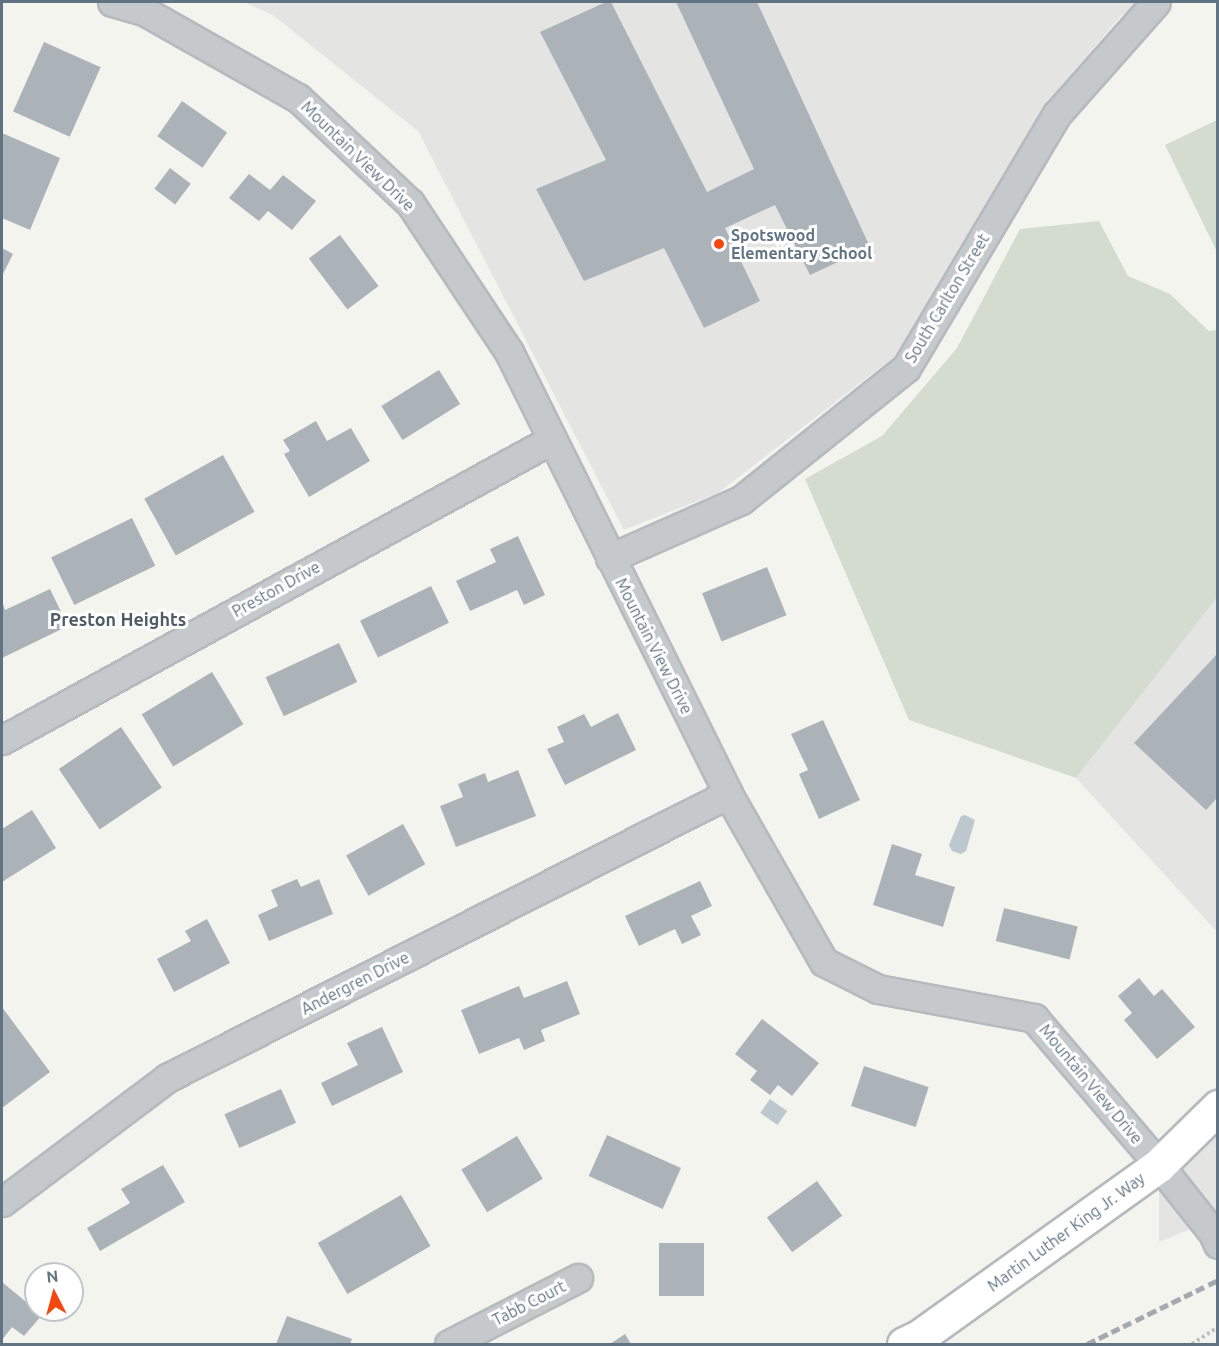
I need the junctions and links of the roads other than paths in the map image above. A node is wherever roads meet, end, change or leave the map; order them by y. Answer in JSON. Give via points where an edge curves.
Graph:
{"nodes":[{"id":1,"x":112,"y":2,"type":"edge"},
{"id":2,"x":1156,"y":2,"type":"edge"},
{"id":3,"x":551,"y":440,"type":"junction"},
{"id":4,"x":610,"y":558,"type":"junction"},
{"id":5,"x":2,"y":740,"type":"edge"},
{"id":6,"x":728,"y":794,"type":"junction"},
{"id":7,"x":1218,"y":1107,"type":"edge"},
{"id":8,"x":1160,"y":1164,"type":"junction"},
{"id":9,"x":2,"y":1202,"type":"edge"},
{"id":10,"x":1218,"y":1244,"type":"edge"},
{"id":11,"x":578,"y":1278,"type":"dead end"},
{"id":12,"x":449,"y":1344,"type":"edge"},
{"id":13,"x":904,"y":1344,"type":"edge"}],
"edges":[{"from":1,"to":3,"type":"street","name":"Mountain View Drive","via":[[144,11],[298,98],[410,202],[509,352]]},
{"from":2,"to":4,"type":"street","name":"South Carlton Street","via":[[1057,114],[906,368],[741,500]]},
{"from":3,"to":4,"type":"street","name":"Mountain View Drive"},
{"from":3,"to":5,"type":"street","name":"Preston Drive"},
{"from":4,"to":6,"type":"street","name":"Mountain View Drive"},
{"from":6,"to":8,"type":"street","name":"Mountain View Drive","via":[[824,962],[878,989],[1034,1018]]},
{"from":6,"to":9,"type":"street","name":"Andergren Drive","via":[[166,1078]]},
{"from":7,"to":8,"type":"main road","name":"Martin Luther King Jr. Way"},
{"from":8,"to":10,"type":"street","name":"Mountain View Drive"},
{"from":8,"to":13,"type":"main road","name":"Martin Luther King Jr. Way"},
{"from":11,"to":12,"type":"street","name":"Tabb Court"}]}
